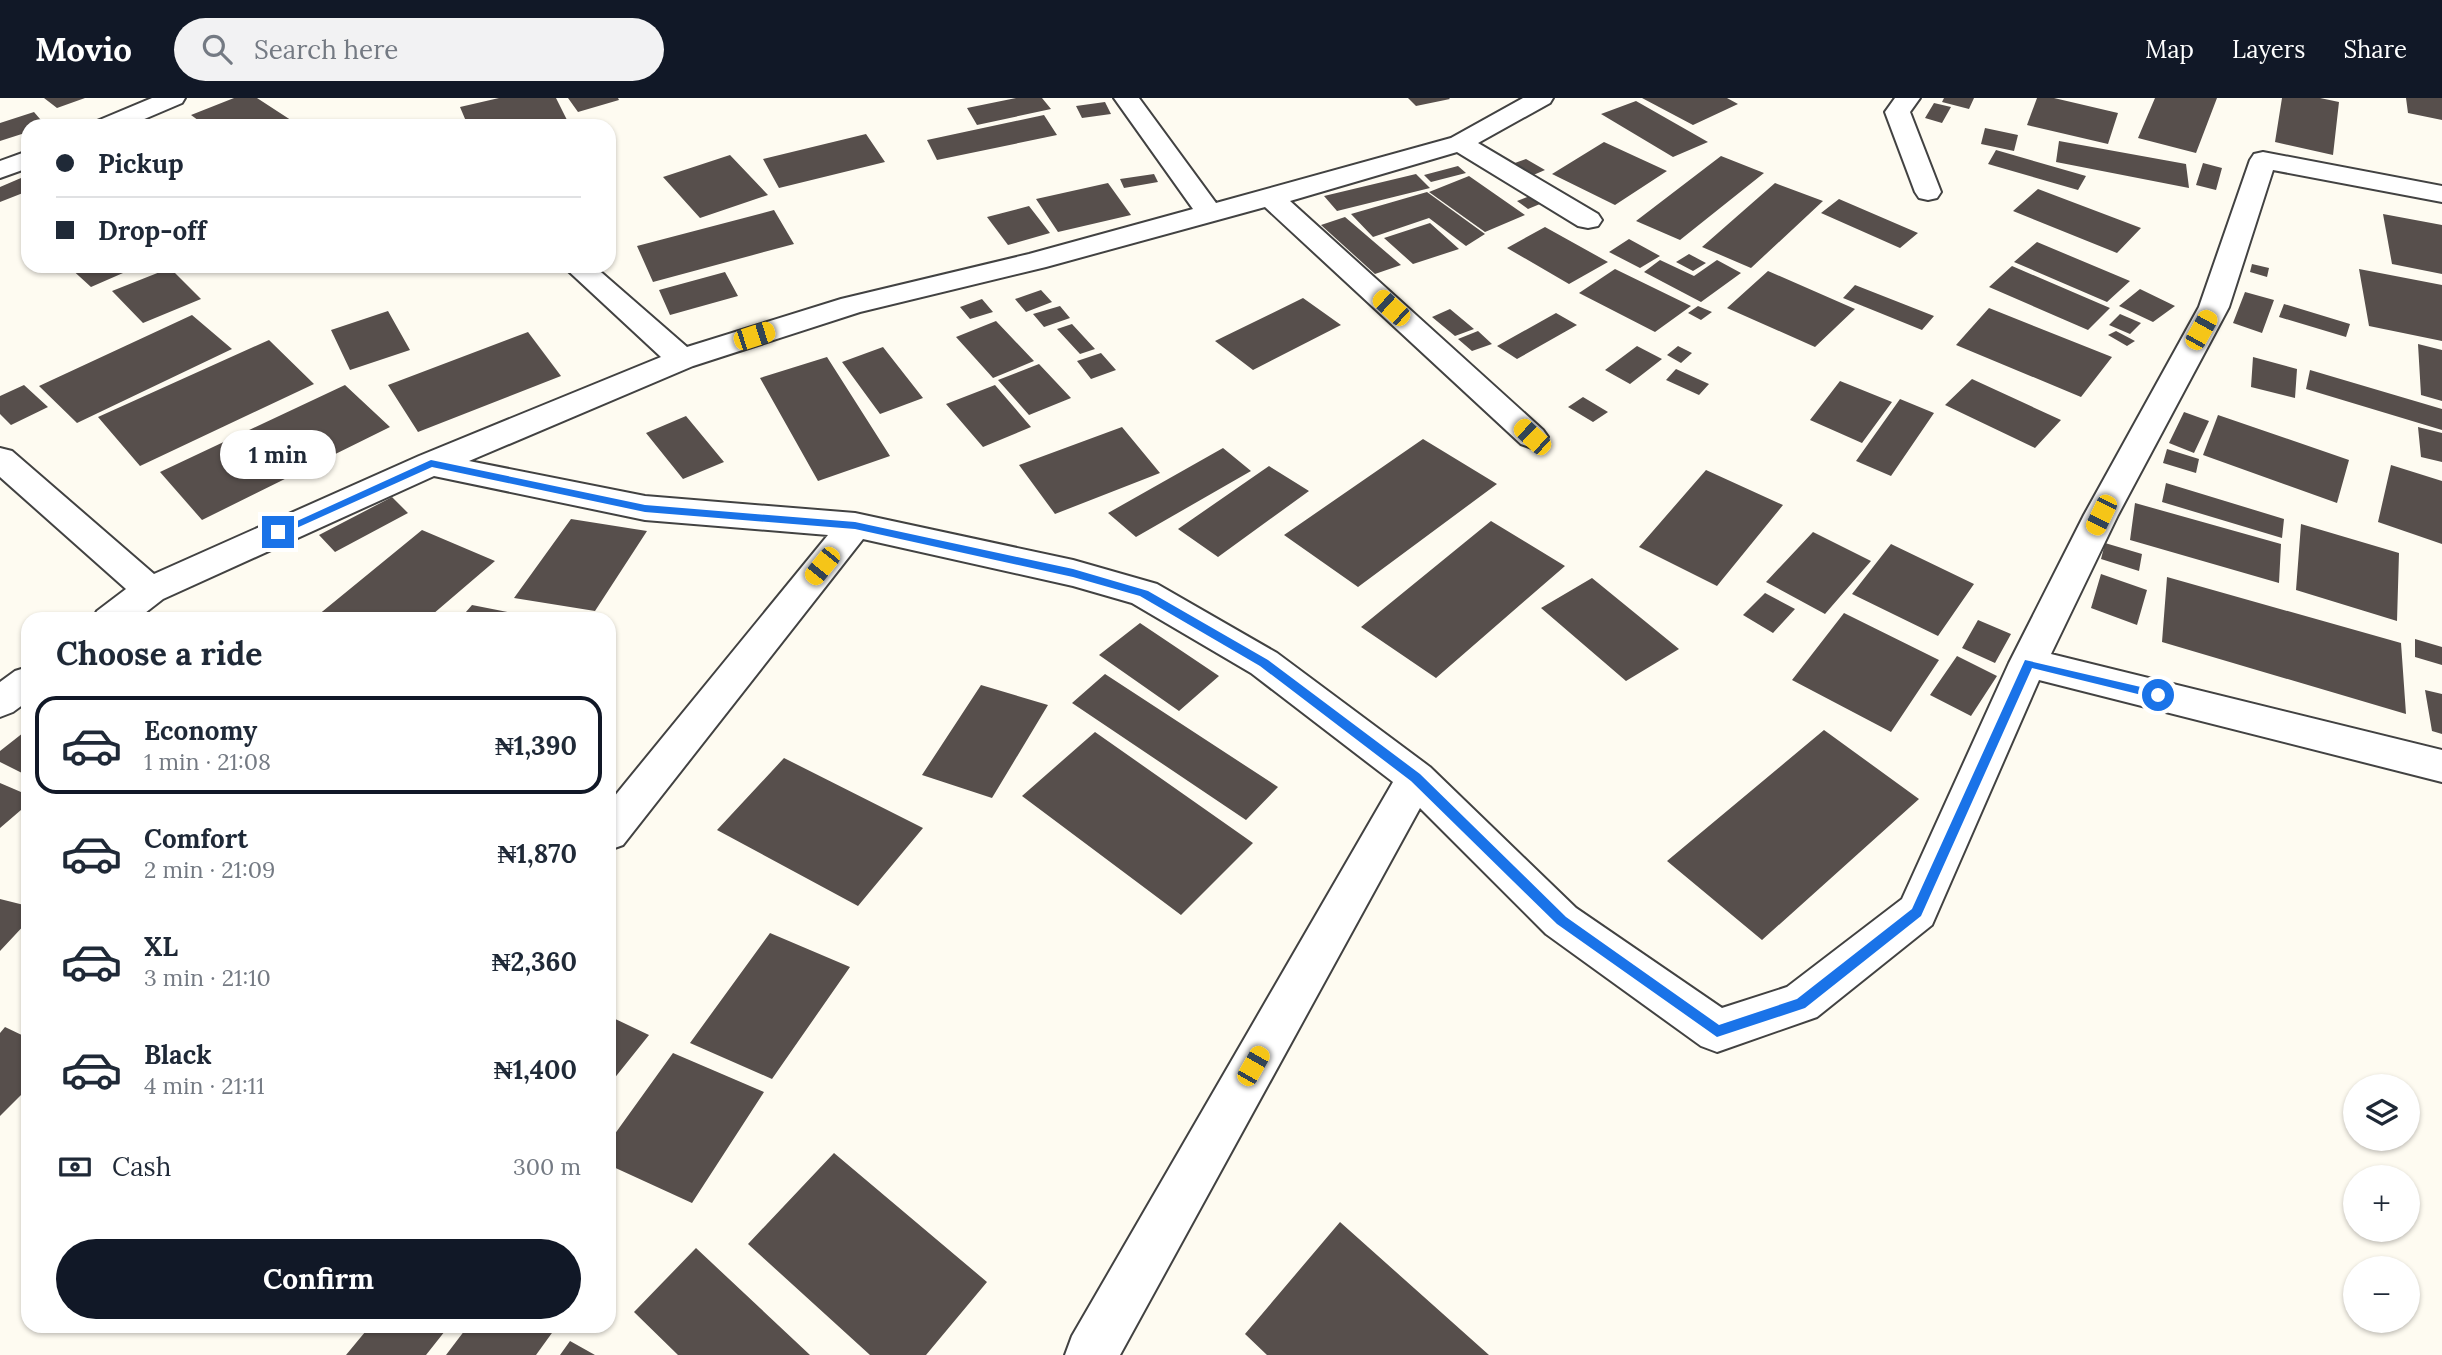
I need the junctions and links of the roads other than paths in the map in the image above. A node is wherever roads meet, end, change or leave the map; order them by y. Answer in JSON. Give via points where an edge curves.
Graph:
{"nodes":[{"id":1,"x":173,"y":98,"type":"edge"},
{"id":2,"x":1126,"y":98,"type":"edge"},
{"id":3,"x":1541,"y":98,"type":"edge"},
{"id":4,"x":1908,"y":98,"type":"edge"},
{"id":5,"x":123,"y":119,"type":"edge"},
{"id":6,"x":1460,"y":143,"type":"junction"},
{"id":7,"x":21,"y":162,"type":"edge"},
{"id":8,"x":0,"y":170,"type":"edge"},
{"id":9,"x":1928,"y":192,"type":"dead end"},
{"id":10,"x":2442,"y":194,"type":"edge"},
{"id":11,"x":1271,"y":198,"type":"junction"},
{"id":12,"x":1209,"y":213,"type":"junction"},
{"id":13,"x":1588,"y":220,"type":"dead end"},
{"id":14,"x":585,"y":273,"type":"edge"},
{"id":15,"x":682,"y":359,"type":"junction"},
{"id":16,"x":1532,"y":437,"type":"dead end"},
{"id":17,"x":0,"y":459,"type":"edge"},
{"id":18,"x":431,"y":464,"type":"junction"},
{"id":19,"x":855,"y":525,"type":"junction"},
{"id":20,"x":150,"y":590,"type":"junction"},
{"id":21,"x":121,"y":612,"type":"edge"},
{"id":22,"x":2028,"y":663,"type":"junction"},
{"id":23,"x":21,"y":686,"type":"edge"},
{"id":24,"x":0,"y":702,"type":"edge"},
{"id":25,"x":2442,"y":765,"type":"edge"},
{"id":26,"x":1416,"y":778,"type":"junction"},
{"id":27,"x":616,"y":824,"type":"edge"},
{"id":28,"x":1091,"y":1355,"type":"edge"}],
"edges":[{"from":1,"to":5,"type":"street"},
{"from":2,"to":12,"type":"street"},
{"from":3,"to":6,"type":"street"},
{"from":4,"to":9,"type":"street","via":[[1897,112]]},
{"from":6,"to":11,"type":"street"},
{"from":6,"to":13,"type":"street"},
{"from":7,"to":8,"type":"street"},
{"from":10,"to":22,"type":"street","via":[[2263,160],[2214,307],[2101,515]]},
{"from":11,"to":12,"type":"street"},
{"from":11,"to":16,"type":"street"},
{"from":12,"to":15,"type":"street","via":[[851,305]]},
{"from":14,"to":15,"type":"street"},
{"from":15,"to":18,"type":"street"},
{"from":17,"to":20,"type":"street"},
{"from":18,"to":19,"type":"street","via":[[645,508]]},
{"from":18,"to":20,"type":"street"},
{"from":19,"to":26,"type":"street","via":[[1144,593],[1264,663]]},
{"from":19,"to":27,"type":"street"},
{"from":20,"to":21,"type":"street"},
{"from":22,"to":25,"type":"street"},
{"from":22,"to":26,"type":"street","via":[[1917,912],[1801,1003],[1717,1031],[1561,920]]},
{"from":23,"to":24,"type":"street"},
{"from":26,"to":28,"type":"street"}]}
